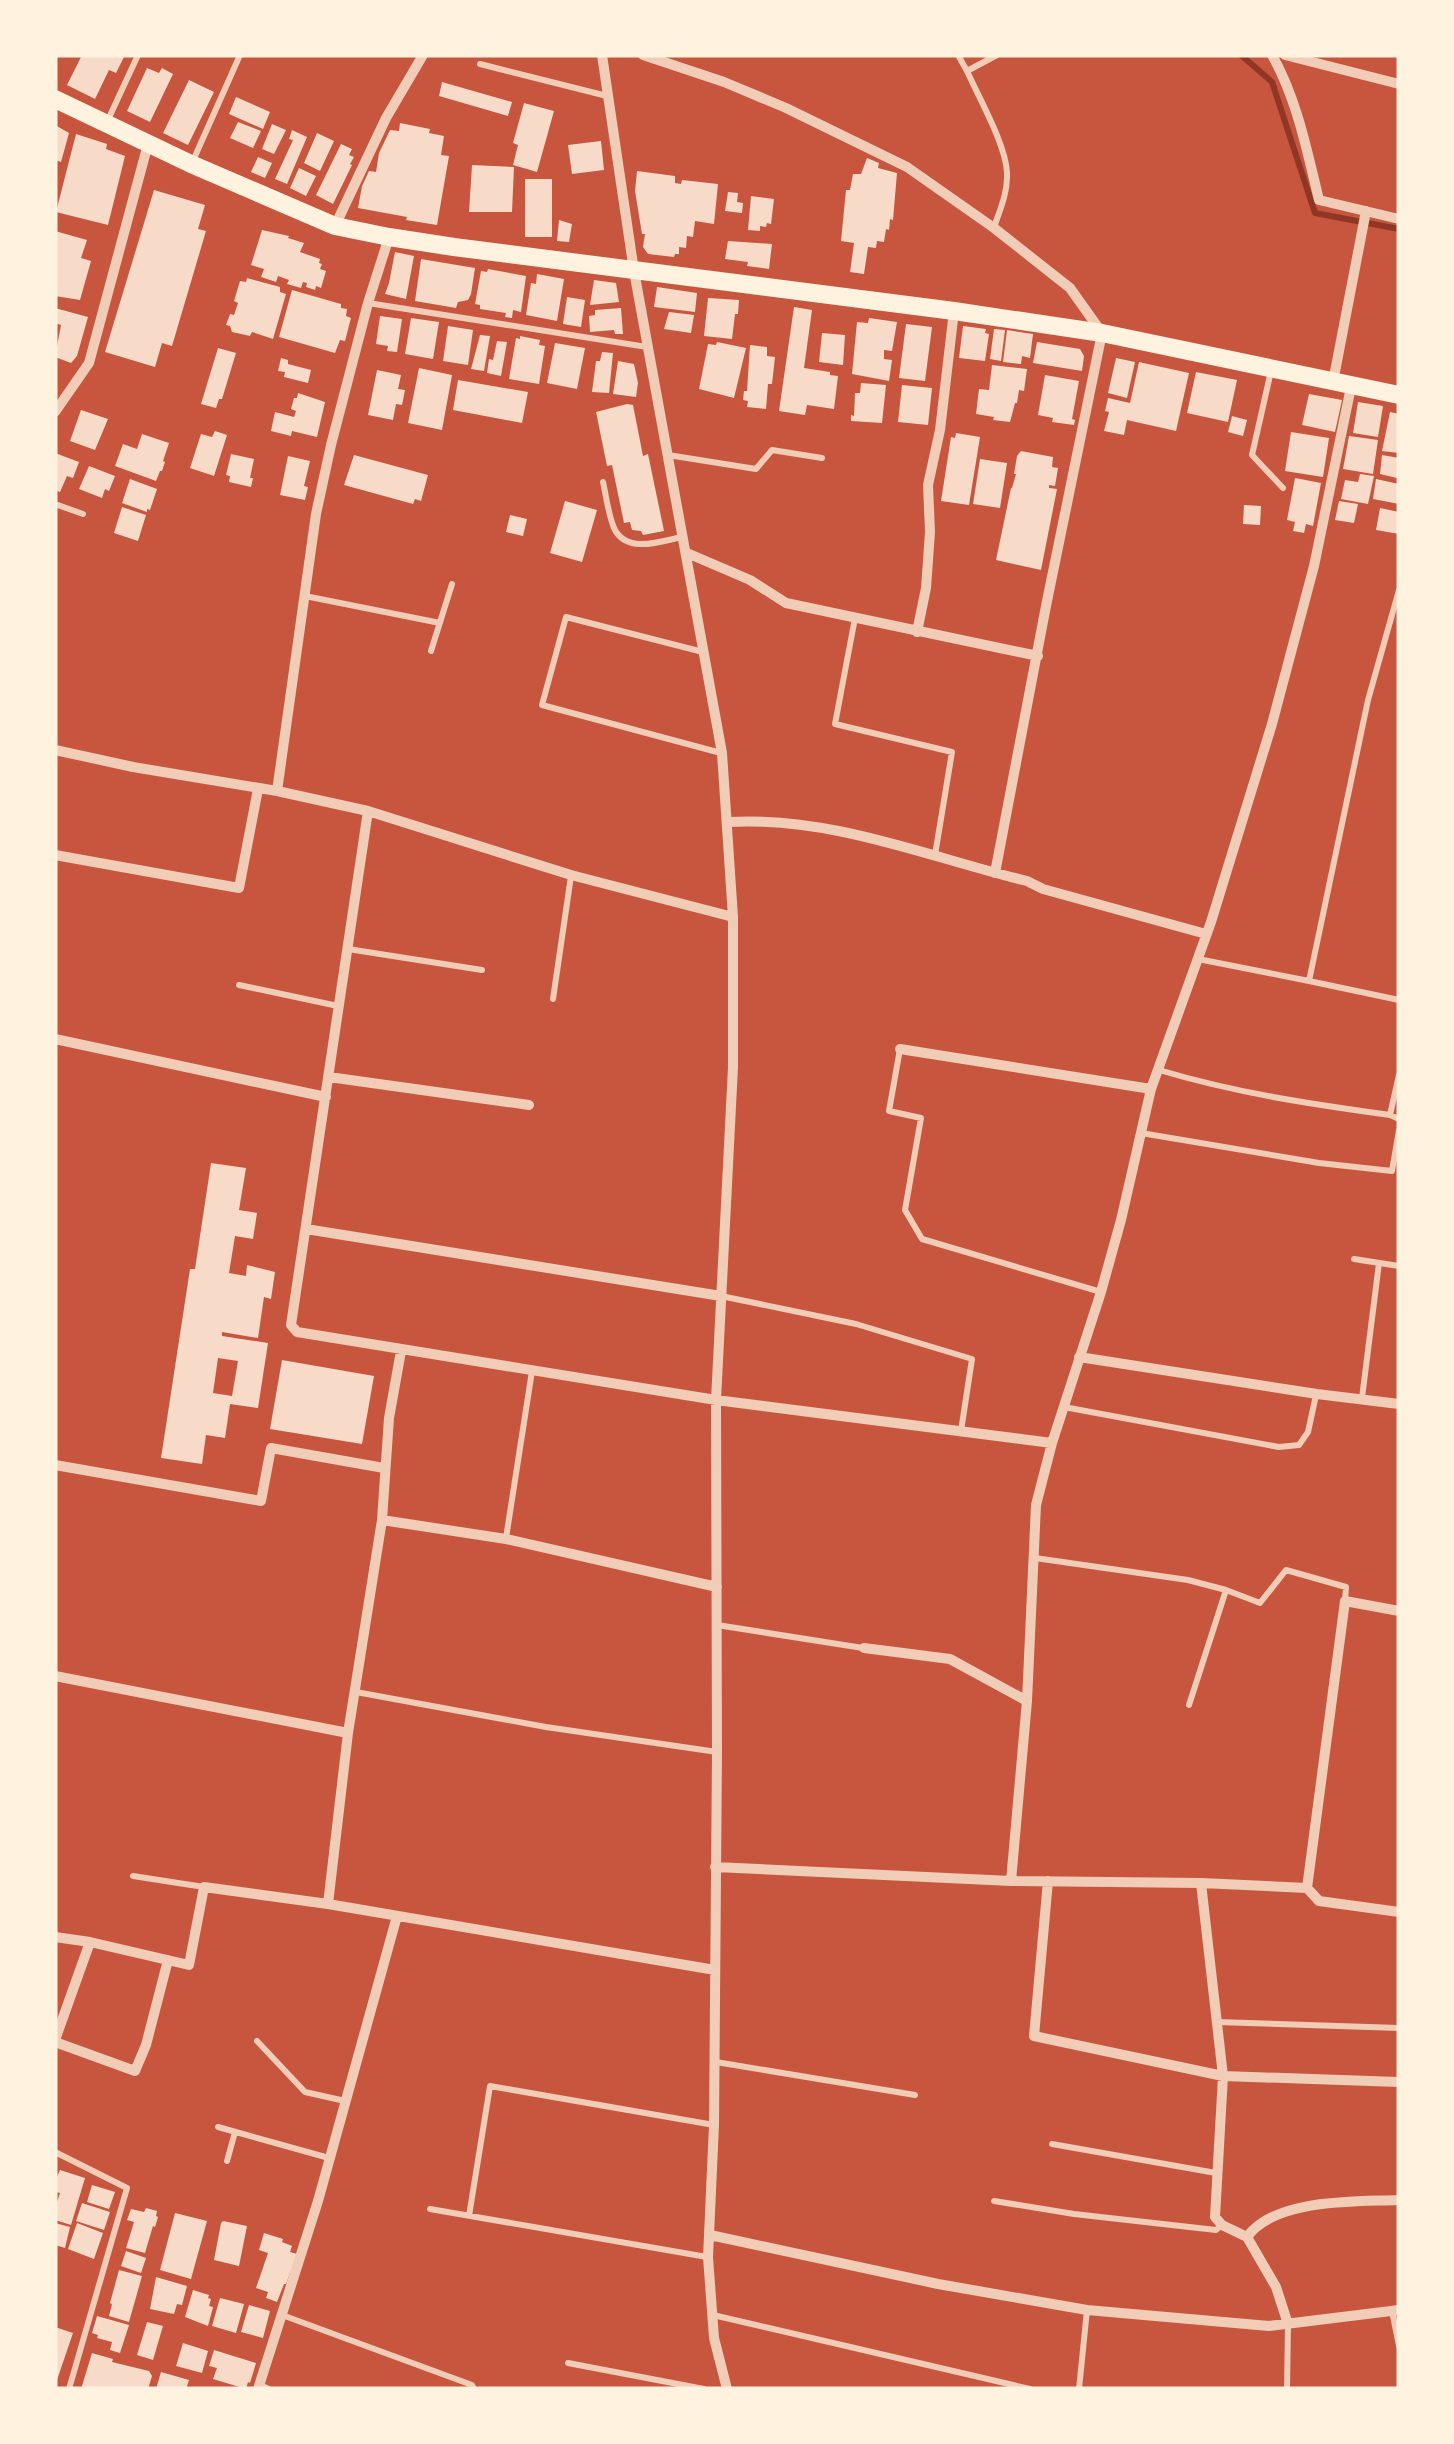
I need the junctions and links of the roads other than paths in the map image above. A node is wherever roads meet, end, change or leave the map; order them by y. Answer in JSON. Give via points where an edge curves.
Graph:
{"nodes":[{"id":1,"x":138,"y":55,"type":"edge"},
{"id":2,"x":240,"y":55,"type":"edge"},
{"id":3,"x":423,"y":55,"type":"edge"},
{"id":4,"x":602,"y":55,"type":"edge"},
{"id":5,"x":643,"y":55,"type":"edge"},
{"id":6,"x":958,"y":55,"type":"edge"},
{"id":7,"x":997,"y":55,"type":"edge"},
{"id":8,"x":1272,"y":55,"type":"edge"},
{"id":9,"x":1285,"y":55,"type":"edge"},
{"id":10,"x":480,"y":64,"type":"dead end"},
{"id":11,"x":966,"y":71,"type":"junction"},
{"id":12,"x":1399,"y":84,"type":"edge"},
{"id":13,"x":607,"y":96,"type":"junction"},
{"id":14,"x":55,"y":99,"type":"edge"},
{"id":15,"x":106,"y":123,"type":"junction"},
{"id":16,"x":148,"y":144,"type":"junction"},
{"id":17,"x":192,"y":164,"type":"junction"},
{"id":18,"x":1366,"y":212,"type":"junction"},
{"id":19,"x":1399,"y":218,"type":"edge"},
{"id":20,"x":334,"y":226,"type":"junction"},
{"id":21,"x":994,"y":228,"type":"junction"},
{"id":22,"x":389,"y":237,"type":"junction"},
{"id":23,"x":634,"y":270,"type":"junction"},
{"id":24,"x":368,"y":304,"type":"junction"},
{"id":25,"x":954,"y":311,"type":"junction"},
{"id":26,"x":1102,"y":333,"type":"junction"},
{"id":27,"x":647,"y":347,"type":"junction"},
{"id":28,"x":1272,"y":370,"type":"junction"},
{"id":29,"x":1342,"y":385,"type":"junction"},
{"id":30,"x":1399,"y":395,"type":"edge"},
{"id":31,"x":55,"y":412,"type":"edge"},
{"id":32,"x":667,"y":455,"type":"junction"},
{"id":33,"x":822,"y":458,"type":"dead end"},
{"id":34,"x":603,"y":482,"type":"dead end"},
{"id":35,"x":1283,"y":488,"type":"dead end"},
{"id":36,"x":55,"y":504,"type":"edge"},
{"id":37,"x":83,"y":514,"type":"dead end"},
{"id":38,"x":684,"y":536,"type":"junction"},
{"id":39,"x":687,"y":553,"type":"junction"},
{"id":40,"x":452,"y":584,"type":"dead end"},
{"id":41,"x":1399,"y":590,"type":"edge"},
{"id":42,"x":304,"y":596,"type":"junction"},
{"id":43,"x":855,"y":618,"type":"junction"},
{"id":44,"x":440,"y":623,"type":"junction"},
{"id":45,"x":917,"y":632,"type":"junction"},
{"id":46,"x":431,"y":651,"type":"dead end"},
{"id":47,"x":705,"y":652,"type":"junction"},
{"id":48,"x":1038,"y":656,"type":"junction"},
{"id":49,"x":55,"y":750,"type":"edge"},
{"id":50,"x":722,"y":753,"type":"junction"},
{"id":51,"x":258,"y":790,"type":"junction"},
{"id":52,"x":278,"y":791,"type":"junction"},
{"id":53,"x":368,"y":812,"type":"junction"},
{"id":54,"x":728,"y":822,"type":"junction"},
{"id":55,"x":55,"y":855,"type":"edge"},
{"id":56,"x":934,"y":855,"type":"junction"},
{"id":57,"x":996,"y":873,"type":"junction"},
{"id":58,"x":572,"y":875,"type":"junction"},
{"id":59,"x":733,"y":918,"type":"junction"},
{"id":60,"x":1206,"y":934,"type":"junction"},
{"id":61,"x":348,"y":948,"type":"junction"},
{"id":62,"x":1198,"y":959,"type":"junction"},
{"id":63,"x":482,"y":970,"type":"dead end"},
{"id":64,"x":1310,"y":981,"type":"junction"},
{"id":65,"x":239,"y":985,"type":"dead end"},
{"id":66,"x":554,"y":999,"type":"dead end"},
{"id":67,"x":1399,"y":1000,"type":"edge"},
{"id":68,"x":339,"y":1006,"type":"junction"},
{"id":69,"x":55,"y":1039,"type":"edge"},
{"id":70,"x":900,"y":1049,"type":"joint"},
{"id":71,"x":1158,"y":1070,"type":"junction"},
{"id":72,"x":1399,"y":1075,"type":"edge"},
{"id":73,"x":329,"y":1077,"type":"junction"},
{"id":74,"x":1151,"y":1090,"type":"junction"},
{"id":75,"x":326,"y":1097,"type":"junction"},
{"id":76,"x":529,"y":1105,"type":"dead end"},
{"id":77,"x":1390,"y":1116,"type":"junction"},
{"id":78,"x":1399,"y":1119,"type":"edge"},
{"id":79,"x":1399,"y":1130,"type":"edge"},
{"id":80,"x":1141,"y":1133,"type":"junction"},
{"id":81,"x":306,"y":1229,"type":"junction"},
{"id":82,"x":1354,"y":1259,"type":"dead end"},
{"id":83,"x":1379,"y":1263,"type":"junction"},
{"id":84,"x":1399,"y":1266,"type":"edge"},
{"id":85,"x":1101,"y":1292,"type":"junction"},
{"id":86,"x":722,"y":1296,"type":"junction"},
{"id":87,"x":402,"y":1350,"type":"junction"},
{"id":88,"x":1079,"y":1357,"type":"junction"},
{"id":89,"x":532,"y":1371,"type":"junction"},
{"id":90,"x":1317,"y":1394,"type":"junction"},
{"id":91,"x":716,"y":1400,"type":"junction"},
{"id":92,"x":1362,"y":1400,"type":"junction"},
{"id":93,"x":1399,"y":1404,"type":"edge"},
{"id":94,"x":1063,"y":1407,"type":"junction"},
{"id":95,"x":961,"y":1431,"type":"junction"},
{"id":96,"x":1052,"y":1443,"type":"junction"},
{"id":97,"x":55,"y":1465,"type":"edge"},
{"id":98,"x":384,"y":1468,"type":"junction"},
{"id":99,"x":382,"y":1520,"type":"junction"},
{"id":100,"x":506,"y":1539,"type":"junction"},
{"id":101,"x":1034,"y":1558,"type":"junction"},
{"id":102,"x":718,"y":1586,"type":"junction"},
{"id":103,"x":1226,"y":1590,"type":"junction"},
{"id":104,"x":1345,"y":1601,"type":"junction"},
{"id":105,"x":1399,"y":1611,"type":"edge"},
{"id":106,"x":717,"y":1625,"type":"junction"},
{"id":107,"x":864,"y":1648,"type":"joint"},
{"id":108,"x":55,"y":1676,"type":"edge"},
{"id":109,"x":354,"y":1692,"type":"junction"},
{"id":110,"x":1027,"y":1701,"type":"junction"},
{"id":111,"x":1189,"y":1706,"type":"dead end"},
{"id":112,"x":348,"y":1733,"type":"junction"},
{"id":113,"x":717,"y":1752,"type":"junction"},
{"id":114,"x":715,"y":1867,"type":"junction"},
{"id":115,"x":133,"y":1876,"type":"dead end"},
{"id":116,"x":1048,"y":1880,"type":"junction"},
{"id":117,"x":1012,"y":1881,"type":"junction"},
{"id":118,"x":1200,"y":1883,"type":"junction"},
{"id":119,"x":204,"y":1886,"type":"junction"},
{"id":120,"x":1307,"y":1888,"type":"junction"},
{"id":121,"x":328,"y":1904,"type":"junction"},
{"id":122,"x":1399,"y":1912,"type":"edge"},
{"id":123,"x":397,"y":1916,"type":"junction"},
{"id":124,"x":55,"y":1937,"type":"edge"},
{"id":125,"x":90,"y":1942,"type":"junction"},
{"id":126,"x":168,"y":1960,"type":"junction"},
{"id":127,"x":715,"y":1970,"type":"junction"},
{"id":128,"x":1216,"y":2022,"type":"junction"},
{"id":129,"x":1399,"y":2028,"type":"edge"},
{"id":130,"x":55,"y":2041,"type":"edge"},
{"id":131,"x":257,"y":2041,"type":"dead end"},
{"id":132,"x":714,"y":2061,"type":"junction"},
{"id":133,"x":1223,"y":2076,"type":"junction"},
{"id":134,"x":1399,"y":2082,"type":"edge"},
{"id":135,"x":915,"y":2095,"type":"dead end"},
{"id":136,"x":345,"y":2101,"type":"junction"},
{"id":137,"x":714,"y":2125,"type":"junction"},
{"id":138,"x":218,"y":2127,"type":"dead end"},
{"id":139,"x":235,"y":2132,"type":"junction"},
{"id":140,"x":1052,"y":2144,"type":"dead end"},
{"id":141,"x":55,"y":2152,"type":"edge"},
{"id":142,"x":330,"y":2158,"type":"junction"},
{"id":143,"x":227,"y":2161,"type":"dead end"},
{"id":144,"x":1216,"y":2174,"type":"junction"},
{"id":145,"x":1399,"y":2200,"type":"edge"},
{"id":146,"x":994,"y":2201,"type":"dead end"},
{"id":147,"x":430,"y":2210,"type":"dead end"},
{"id":148,"x":469,"y":2216,"type":"junction"},
{"id":149,"x":1222,"y":2225,"type":"junction"},
{"id":150,"x":710,"y":2235,"type":"junction"},
{"id":151,"x":1247,"y":2237,"type":"junction"},
{"id":152,"x":708,"y":2257,"type":"junction"},
{"id":153,"x":1087,"y":2310,"type":"junction"},
{"id":154,"x":1396,"y":2311,"type":"edge"},
{"id":155,"x":282,"y":2315,"type":"junction"},
{"id":156,"x":713,"y":2315,"type":"junction"},
{"id":157,"x":1288,"y":2324,"type":"junction"},
{"id":158,"x":1399,"y":2346,"type":"edge"},
{"id":159,"x":568,"y":2363,"type":"dead end"},
{"id":160,"x":262,"y":2388,"type":"edge"},
{"id":161,"x":69,"y":2389,"type":"edge"},
{"id":162,"x":474,"y":2389,"type":"edge"},
{"id":163,"x":704,"y":2389,"type":"edge"},
{"id":164,"x":727,"y":2389,"type":"edge"},
{"id":165,"x":1030,"y":2389,"type":"edge"},
{"id":166,"x":1079,"y":2389,"type":"edge"},
{"id":167,"x":1286,"y":2389,"type":"edge"}],
"edges":[{"from":1,"to":15,"type":"lane"},
{"from":2,"to":17,"type":"lane"},
{"from":3,"to":20,"type":"street"},
{"from":4,"to":13,"type":"street"},
{"from":5,"to":21,"type":"street","via":[[724,82],[857,141],[908,167]]},
{"from":6,"to":11,"type":"lane"},
{"from":7,"to":11,"type":"lane"},
{"from":8,"to":18,"type":"street","via":[[1300,125],[1319,200]]},
{"from":9,"to":12,"type":"street"},
{"from":10,"to":13,"type":"lane"},
{"from":11,"to":21,"type":"lane","via":[[1008,175]]},
{"from":13,"to":23,"type":"street"},
{"from":14,"to":15,"type":"main road"},
{"from":15,"to":16,"type":"main road"},
{"from":16,"to":17,"type":"main road"},
{"from":16,"to":31,"type":"street","via":[[89,363]]},
{"from":17,"to":20,"type":"main road"},
{"from":18,"to":19,"type":"street"},
{"from":18,"to":29,"type":"street"},
{"from":20,"to":22,"type":"main road"},
{"from":21,"to":26,"type":"street","via":[[1070,288]]},
{"from":22,"to":23,"type":"main road"},
{"from":22,"to":24,"type":"street"},
{"from":23,"to":25,"type":"main road"},
{"from":23,"to":27,"type":"street"},
{"from":24,"to":27,"type":"lane"},
{"from":24,"to":42,"type":"street","via":[[316,514]]},
{"from":25,"to":26,"type":"main road"},
{"from":25,"to":45,"type":"street","via":[[928,485],[926,588]]},
{"from":26,"to":28,"type":"main road"},
{"from":26,"to":48,"type":"street"},
{"from":27,"to":32,"type":"street"},
{"from":28,"to":29,"type":"main road"},
{"from":28,"to":35,"type":"lane","via":[[1252,455]]},
{"from":29,"to":30,"type":"main road"},
{"from":29,"to":60,"type":"street","via":[[1314,566]]},
{"from":32,"to":33,"type":"lane","via":[[756,468],[772,450]]},
{"from":32,"to":38,"type":"street"},
{"from":34,"to":38,"type":"lane","via":[[615,531],[626,541],[645,545]]},
{"from":36,"to":37,"type":"lane"},
{"from":38,"to":39,"type":"street"},
{"from":39,"to":43,"type":"street","via":[[786,603]]},
{"from":39,"to":47,"type":"street"},
{"from":40,"to":44,"type":"lane"},
{"from":41,"to":64,"type":"lane","via":[[1368,700]]},
{"from":42,"to":44,"type":"lane"},
{"from":42,"to":52,"type":"street"},
{"from":43,"to":45,"type":"street"},
{"from":43,"to":56,"type":"lane","via":[[835,724],[952,752]]},
{"from":44,"to":46,"type":"lane"},
{"from":45,"to":48,"type":"street"},
{"from":47,"to":50,"type":"street"},
{"from":47,"to":50,"type":"lane","via":[[566,618],[542,704]]},
{"from":48,"to":57,"type":"street"},
{"from":49,"to":51,"type":"street"},
{"from":50,"to":54,"type":"street"},
{"from":51,"to":52,"type":"street"},
{"from":51,"to":55,"type":"street","via":[[239,888]]},
{"from":52,"to":53,"type":"street"},
{"from":53,"to":58,"type":"street"},
{"from":53,"to":61,"type":"street"},
{"from":54,"to":56,"type":"street","via":[[796,822]]},
{"from":54,"to":59,"type":"street"},
{"from":56,"to":57,"type":"street"},
{"from":57,"to":60,"type":"street"},
{"from":58,"to":59,"type":"street"},
{"from":58,"to":66,"type":"lane"},
{"from":59,"to":86,"type":"street","via":[[734,1067]]},
{"from":60,"to":62,"type":"street"},
{"from":61,"to":63,"type":"lane"},
{"from":61,"to":68,"type":"street"},
{"from":62,"to":64,"type":"lane"},
{"from":62,"to":71,"type":"street"},
{"from":64,"to":67,"type":"lane"},
{"from":65,"to":68,"type":"lane"},
{"from":68,"to":73,"type":"street"},
{"from":69,"to":75,"type":"street"},
{"from":70,"to":74,"type":"street"},
{"from":70,"to":85,"type":"lane","via":[[889,1111],[921,1118],[905,1210],[922,1239]]},
{"from":71,"to":74,"type":"street"},
{"from":71,"to":77,"type":"lane","via":[[1261,1097]]},
{"from":72,"to":77,"type":"lane"},
{"from":73,"to":75,"type":"street"},
{"from":73,"to":76,"type":"street"},
{"from":74,"to":80,"type":"street"},
{"from":75,"to":81,"type":"street"},
{"from":77,"to":78,"type":"lane"},
{"from":79,"to":80,"type":"lane","via":[[1392,1170]]},
{"from":80,"to":85,"type":"street"},
{"from":81,"to":86,"type":"street"},
{"from":81,"to":87,"type":"street","via":[[291,1325],[297,1332]]},
{"from":82,"to":83,"type":"lane"},
{"from":83,"to":84,"type":"lane"},
{"from":83,"to":92,"type":"lane"},
{"from":85,"to":88,"type":"street"},
{"from":86,"to":91,"type":"street"},
{"from":86,"to":95,"type":"lane","via":[[856,1324],[972,1359]]},
{"from":87,"to":89,"type":"street"},
{"from":87,"to":98,"type":"street"},
{"from":88,"to":90,"type":"street"},
{"from":88,"to":94,"type":"street"},
{"from":89,"to":91,"type":"street"},
{"from":89,"to":100,"type":"lane"},
{"from":90,"to":92,"type":"street"},
{"from":90,"to":94,"type":"lane","via":[[1308,1432],[1299,1444],[1280,1447]]},
{"from":91,"to":95,"type":"street"},
{"from":91,"to":102,"type":"street"},
{"from":92,"to":93,"type":"street"},
{"from":94,"to":96,"type":"street"},
{"from":95,"to":96,"type":"street"},
{"from":96,"to":101,"type":"street","via":[[1036,1505]]},
{"from":97,"to":98,"type":"street","via":[[261,1501],[271,1448]]},
{"from":98,"to":99,"type":"street"},
{"from":99,"to":100,"type":"street"},
{"from":99,"to":109,"type":"street"},
{"from":100,"to":102,"type":"street"},
{"from":101,"to":103,"type":"lane"},
{"from":101,"to":110,"type":"street"},
{"from":102,"to":106,"type":"street"},
{"from":103,"to":104,"type":"lane","via":[[1260,1603],[1286,1570],[1346,1587]]},
{"from":103,"to":111,"type":"lane"},
{"from":104,"to":105,"type":"street"},
{"from":104,"to":120,"type":"street"},
{"from":106,"to":107,"type":"lane"},
{"from":106,"to":113,"type":"street"},
{"from":107,"to":110,"type":"street","via":[[950,1660]]},
{"from":108,"to":112,"type":"street"},
{"from":109,"to":112,"type":"street"},
{"from":109,"to":113,"type":"lane"},
{"from":110,"to":117,"type":"street"},
{"from":112,"to":121,"type":"street"},
{"from":113,"to":114,"type":"street"},
{"from":114,"to":117,"type":"street"},
{"from":114,"to":127,"type":"street"},
{"from":115,"to":119,"type":"lane"},
{"from":116,"to":117,"type":"street"},
{"from":116,"to":118,"type":"street"},
{"from":116,"to":133,"type":"street","via":[[1034,2036]]},
{"from":118,"to":120,"type":"street"},
{"from":118,"to":128,"type":"street"},
{"from":119,"to":121,"type":"street"},
{"from":119,"to":126,"type":"street","via":[[189,1965]]},
{"from":120,"to":122,"type":"street","via":[[1319,1901]]},
{"from":121,"to":123,"type":"street"},
{"from":123,"to":127,"type":"street"},
{"from":123,"to":136,"type":"street"},
{"from":124,"to":125,"type":"street"},
{"from":125,"to":126,"type":"street"},
{"from":125,"to":130,"type":"street"},
{"from":126,"to":130,"type":"street","via":[[135,2070]]},
{"from":127,"to":132,"type":"street"},
{"from":128,"to":129,"type":"lane"},
{"from":128,"to":133,"type":"street"},
{"from":131,"to":136,"type":"lane","via":[[305,2092]]},
{"from":132,"to":135,"type":"lane"},
{"from":132,"to":137,"type":"street"},
{"from":133,"to":134,"type":"street"},
{"from":133,"to":144,"type":"street"},
{"from":136,"to":142,"type":"street"},
{"from":137,"to":148,"type":"lane","via":[[490,2086]]},
{"from":137,"to":150,"type":"street"},
{"from":138,"to":139,"type":"lane"},
{"from":139,"to":142,"type":"lane"},
{"from":139,"to":143,"type":"lane"},
{"from":140,"to":144,"type":"lane"},
{"from":141,"to":161,"type":"lane","via":[[127,2188]]},
{"from":142,"to":155,"type":"street"},
{"from":144,"to":149,"type":"street","via":[[1215,2217]]},
{"from":145,"to":151,"type":"street","via":[[1305,2204],[1255,2226]]},
{"from":146,"to":149,"type":"lane","via":[[1216,2230]]},
{"from":147,"to":148,"type":"lane"},
{"from":148,"to":152,"type":"lane"},
{"from":149,"to":151,"type":"street"},
{"from":150,"to":152,"type":"street"},
{"from":150,"to":153,"type":"street"},
{"from":151,"to":157,"type":"street"},
{"from":152,"to":156,"type":"street"},
{"from":153,"to":157,"type":"street"},
{"from":153,"to":166,"type":"lane"},
{"from":154,"to":157,"type":"street"},
{"from":154,"to":158,"type":"lane"},
{"from":155,"to":160,"type":"street"},
{"from":155,"to":162,"type":"lane"},
{"from":156,"to":164,"type":"street"},
{"from":156,"to":165,"type":"lane"},
{"from":157,"to":167,"type":"lane"},
{"from":159,"to":163,"type":"lane"}]}
